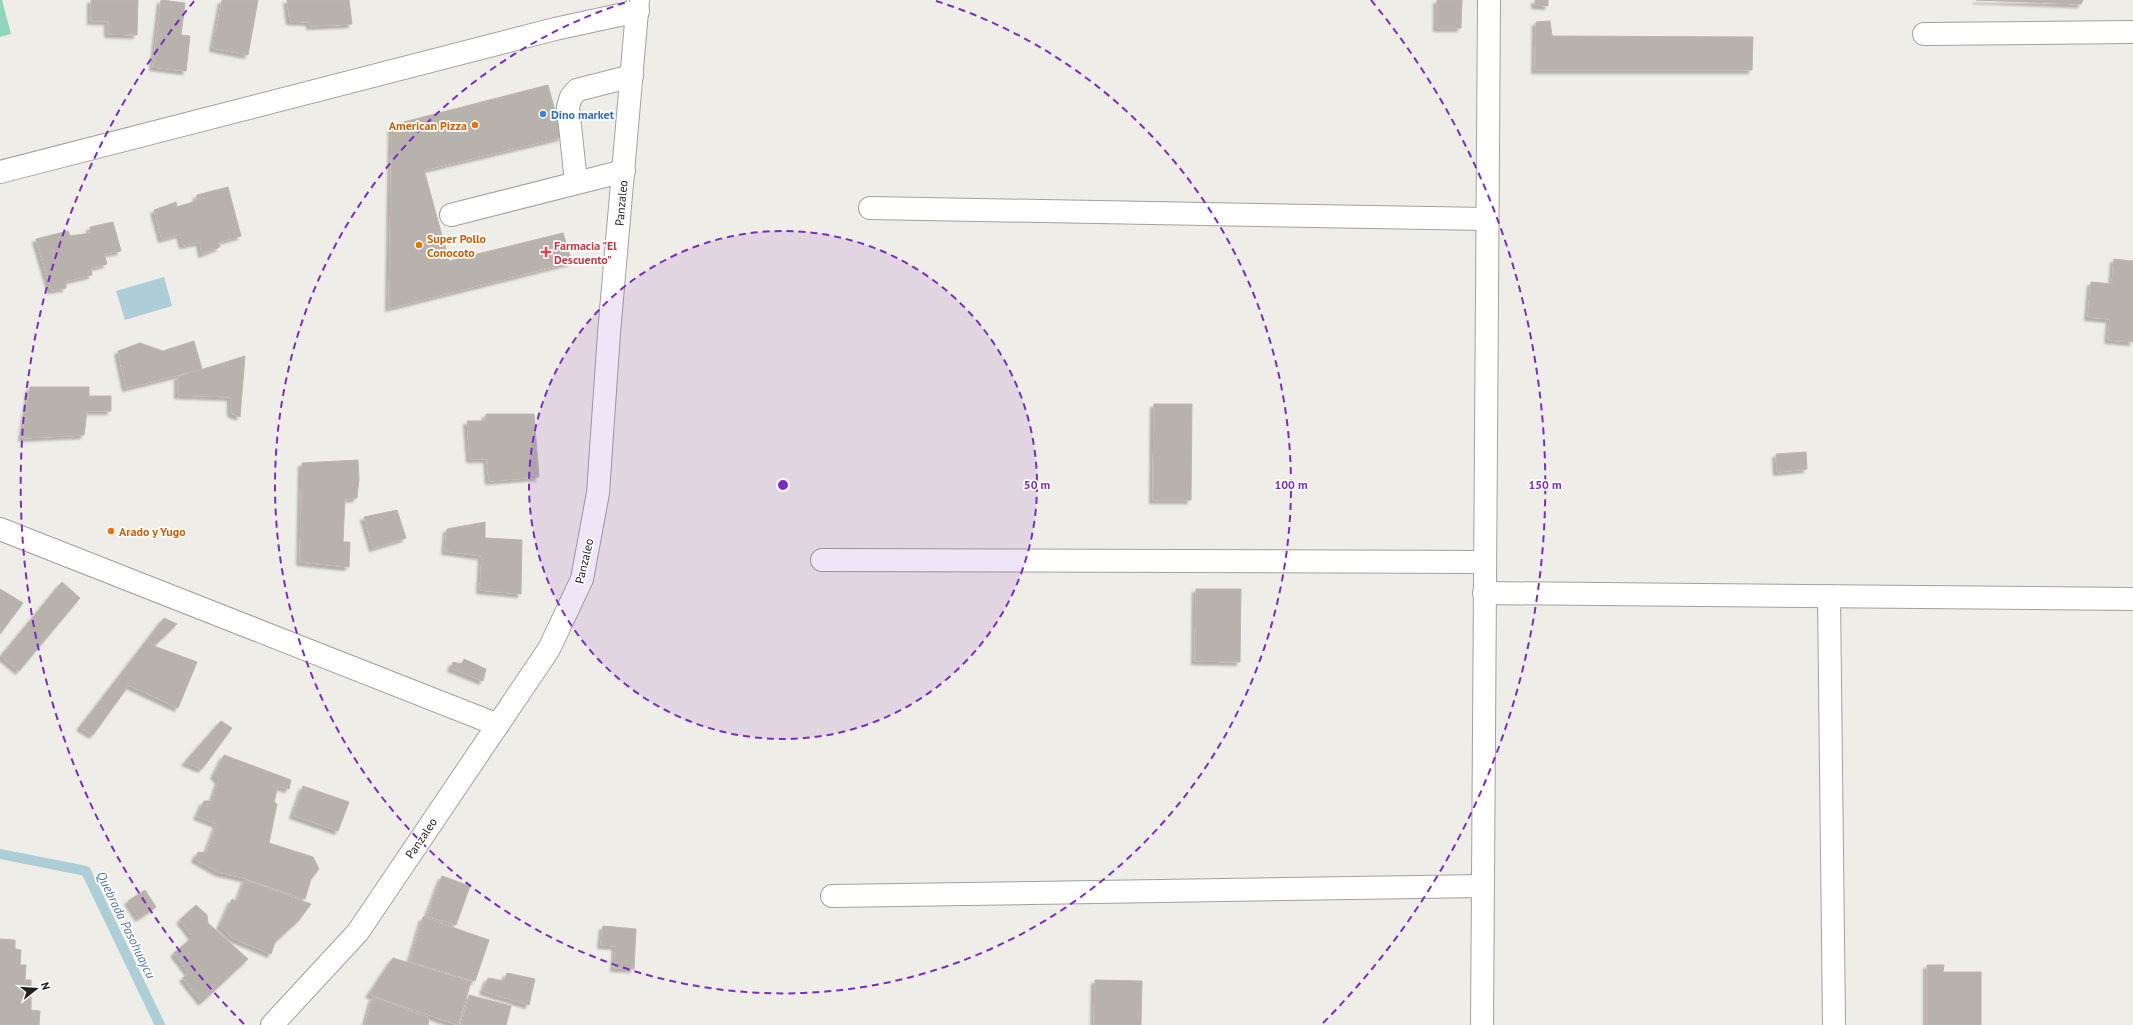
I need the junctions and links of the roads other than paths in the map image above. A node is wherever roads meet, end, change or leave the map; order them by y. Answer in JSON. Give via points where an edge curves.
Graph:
{"nodes":[{"id":1,"x":1489,"y":0,"type":"edge"},
{"id":2,"x":638,"y":6,"type":"edge"},
{"id":3,"x":2133,"y":32,"type":"edge"},
{"id":4,"x":1924,"y":34,"type":"dead end"},
{"id":5,"x":632,"y":76,"type":"junction"},
{"id":6,"x":624,"y":171,"type":"junction"},
{"id":7,"x":0,"y":172,"type":"edge"},
{"id":8,"x":576,"y":182,"type":"junction"},
{"id":9,"x":870,"y":208,"type":"dead end"},
{"id":10,"x":451,"y":215,"type":"dead end"},
{"id":11,"x":1487,"y":220,"type":"junction"},
{"id":12,"x":0,"y":529,"type":"edge"},
{"id":13,"x":822,"y":560,"type":"dead end"},
{"id":14,"x":1485,"y":562,"type":"junction"},
{"id":15,"x":1484,"y":593,"type":"junction"},
{"id":16,"x":1829,"y":596,"type":"junction"},
{"id":17,"x":2133,"y":599,"type":"edge"},
{"id":18,"x":498,"y":725,"type":"junction"},
{"id":19,"x":1482,"y":886,"type":"junction"},
{"id":20,"x":832,"y":896,"type":"dead end"},
{"id":21,"x":272,"y":1025,"type":"edge"},
{"id":22,"x":1482,"y":1025,"type":"edge"},
{"id":23,"x":1834,"y":1025,"type":"edge"}],
"edges":[{"from":1,"to":11,"type":"street"},
{"from":2,"to":5,"type":"street","name":"Panzaleo"},
{"from":2,"to":7,"type":"street","via":[[555,30]]},
{"from":3,"to":4,"type":"street"},
{"from":5,"to":6,"type":"street","name":"Panzaleo"},
{"from":5,"to":8,"type":"street","via":[[577,90],[571,97],[568,107]]},
{"from":6,"to":8,"type":"street"},
{"from":6,"to":18,"type":"street","name":"Panzaleo","via":[[598,493],[582,579],[548,649]]},
{"from":8,"to":10,"type":"street"},
{"from":9,"to":11,"type":"street"},
{"from":11,"to":14,"type":"street"},
{"from":12,"to":18,"type":"street"},
{"from":13,"to":14,"type":"street"},
{"from":14,"to":15,"type":"street"},
{"from":15,"to":16,"type":"street"},
{"from":15,"to":19,"type":"street"},
{"from":16,"to":17,"type":"street"},
{"from":16,"to":23,"type":"street"},
{"from":18,"to":21,"type":"street","name":"Panzaleo","via":[[358,932]]},
{"from":19,"to":20,"type":"street"},
{"from":19,"to":22,"type":"street"}]}
